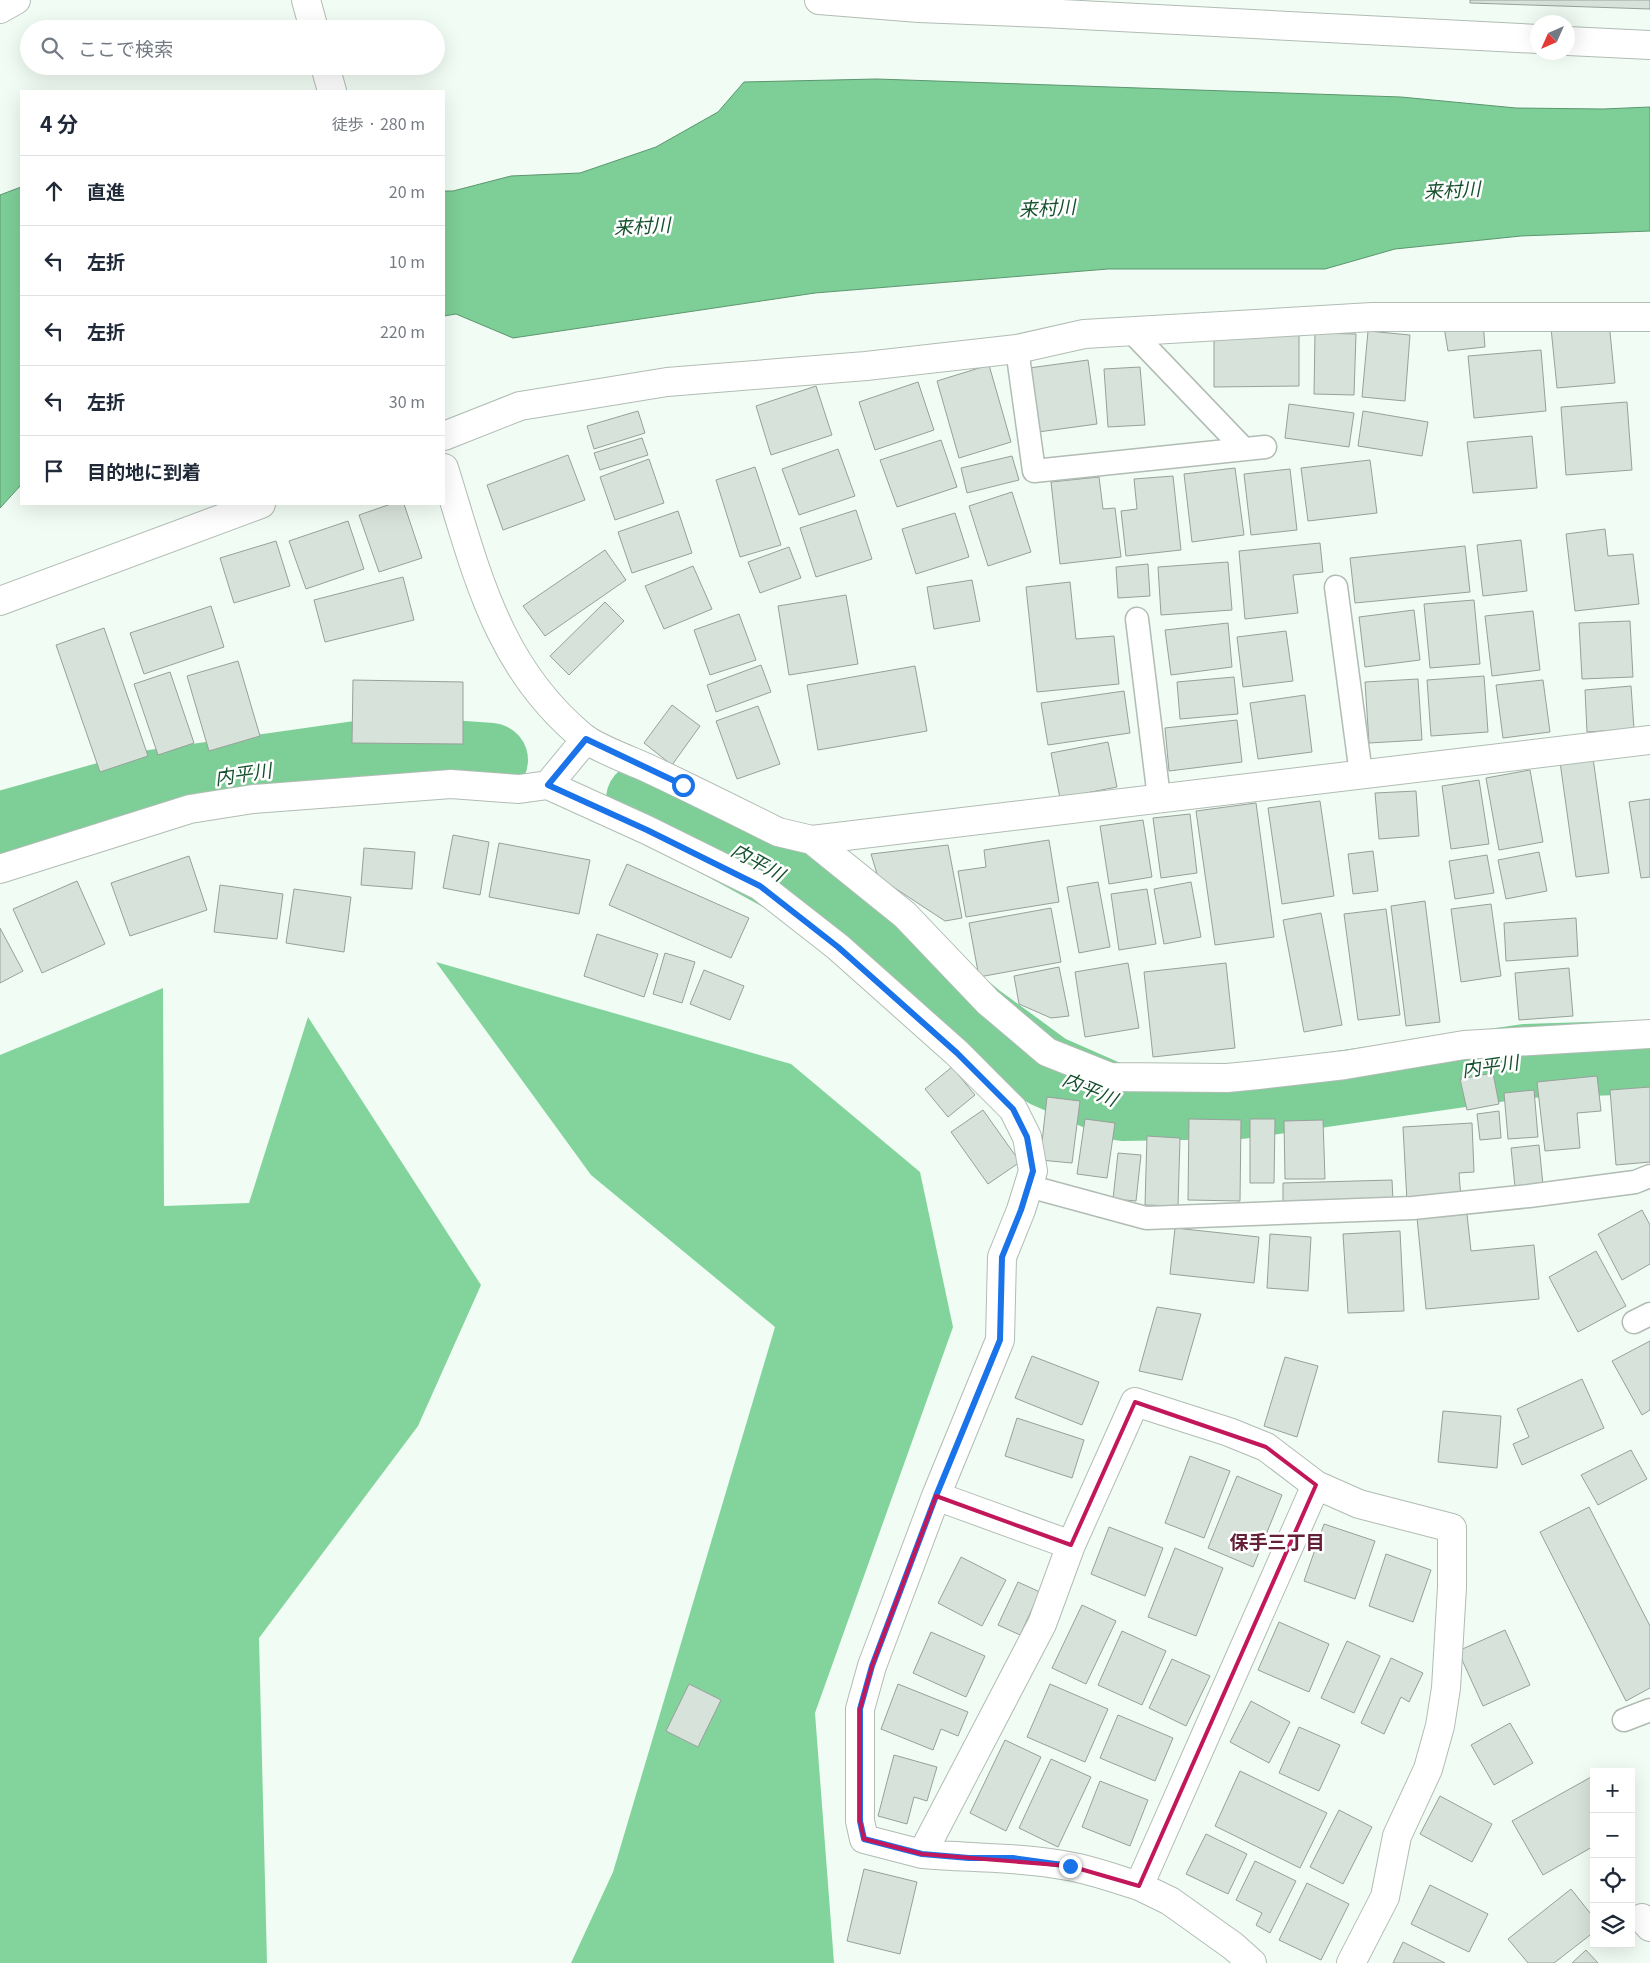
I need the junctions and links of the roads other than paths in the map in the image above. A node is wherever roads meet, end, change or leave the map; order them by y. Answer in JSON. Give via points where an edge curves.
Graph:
{"nodes":[{"id":1,"x":16,"y":0,"type":"edge"},
{"id":2,"x":306,"y":0,"type":"edge"},
{"id":3,"x":819,"y":0,"type":"edge"},
{"id":4,"x":0,"y":9,"type":"edge"},
{"id":5,"x":312,"y":20,"type":"edge"},
{"id":6,"x":1530,"y":39,"type":"edge"},
{"id":7,"x":1575,"y":41,"type":"edge"},
{"id":8,"x":1650,"y":45,"type":"edge"},
{"id":9,"x":328,"y":75,"type":"edge"},
{"id":10,"x":332,"y":90,"type":"edge"},
{"id":11,"x":1650,"y":317,"type":"edge"},
{"id":12,"x":1130,"y":330,"type":"junction"},
{"id":13,"x":1017,"y":349,"type":"junction"},
{"id":14,"x":445,"y":436,"type":"edge"},
{"id":15,"x":445,"y":471,"type":"edge"},
{"id":16,"x":258,"y":505,"type":"edge"},
{"id":17,"x":1336,"y":587,"type":"dead end"},
{"id":18,"x":0,"y":601,"type":"edge"},
{"id":19,"x":1136,"y":619,"type":"dead end"},
{"id":20,"x":586,"y":739,"type":"junction"},
{"id":21,"x":1650,"y":740,"type":"edge"},
{"id":22,"x":1361,"y":774,"type":"junction"},
{"id":23,"x":548,"y":785,"type":"junction"},
{"id":24,"x":1159,"y":798,"type":"junction"},
{"id":25,"x":812,"y":840,"type":"junction"},
{"id":26,"x":0,"y":869,"type":"edge"},
{"id":27,"x":1650,"y":1034,"type":"edge"},
{"id":28,"x":1650,"y":1176,"type":"edge"},
{"id":29,"x":1028,"y":1186,"type":"junction"},
{"id":30,"x":1316,"y":1485,"type":"junction"},
{"id":31,"x":936,"y":1496,"type":"junction"},
{"id":32,"x":1071,"y":1545,"type":"junction"},
{"id":33,"x":1650,"y":1710,"type":"edge"},
{"id":34,"x":1624,"y":1720,"type":"dead end"},
{"id":35,"x":922,"y":1854,"type":"junction"},
{"id":36,"x":1139,"y":1886,"type":"junction"},
{"id":37,"x":1252,"y":1963,"type":"edge"},
{"id":38,"x":1352,"y":1963,"type":"edge"}],
"edges":[{"from":1,"to":4,"type":"street"},
{"from":2,"to":5,"type":"street"},
{"from":3,"to":6,"type":"street","via":[[919,8]]},
{"from":7,"to":8,"type":"street"},
{"from":9,"to":10,"type":"street"},
{"from":11,"to":12,"type":"street","via":[[1372,317]]},
{"from":12,"to":13,"type":"street","via":[[1084,334]]},
{"from":12,"to":13,"type":"lane","via":[[1254,448],[1034,471]]},
{"from":13,"to":14,"type":"street","via":[[866,366],[667,382],[520,406]]},
{"from":15,"to":20,"type":"street","via":[[483,594],[506,645],[526,676]]},
{"from":16,"to":18,"type":"street"},
{"from":17,"to":22,"type":"lane"},
{"from":19,"to":24,"type":"lane"},
{"from":20,"to":23,"type":"street"},
{"from":20,"to":25,"type":"street","via":[[778,832]]},
{"from":21,"to":22,"type":"street"},
{"from":22,"to":24,"type":"street"},
{"from":23,"to":26,"type":"street","via":[[520,789],[451,784],[235,802],[190,809]]},
{"from":23,"to":29,"type":"street","via":[[760,886],[838,947],[957,1053],[1013,1109],[1027,1137],[1033,1171]]},
{"from":24,"to":25,"type":"street"},
{"from":25,"to":27,"type":"street","via":[[905,915],[988,1002],[1047,1052],[1110,1076],[1258,1076],[1464,1044]]},
{"from":28,"to":29,"type":"lane","via":[[1635,1182],[1413,1208],[1146,1218]]},
{"from":29,"to":31,"type":"street","via":[[1002,1257],[1000,1340]]},
{"from":30,"to":32,"type":"street","via":[[1266,1447],[1134,1402]]},
{"from":30,"to":36,"type":"street"},
{"from":30,"to":38,"type":"street","via":[[1359,1504],[1452,1528],[1451,1606],[1446,1688],[1440,1726],[1428,1769],[1397,1836],[1385,1897]]},
{"from":31,"to":32,"type":"street"},
{"from":31,"to":35,"type":"street","via":[[872,1666],[860,1709],[860,1821],[864,1839]]},
{"from":32,"to":35,"type":"street","via":[[1042,1624]]},
{"from":33,"to":34,"type":"lane"},
{"from":35,"to":36,"type":"street","via":[[1013,1858],[1070,1866]]},
{"from":36,"to":37,"type":"street","via":[[1170,1900]]}]}
